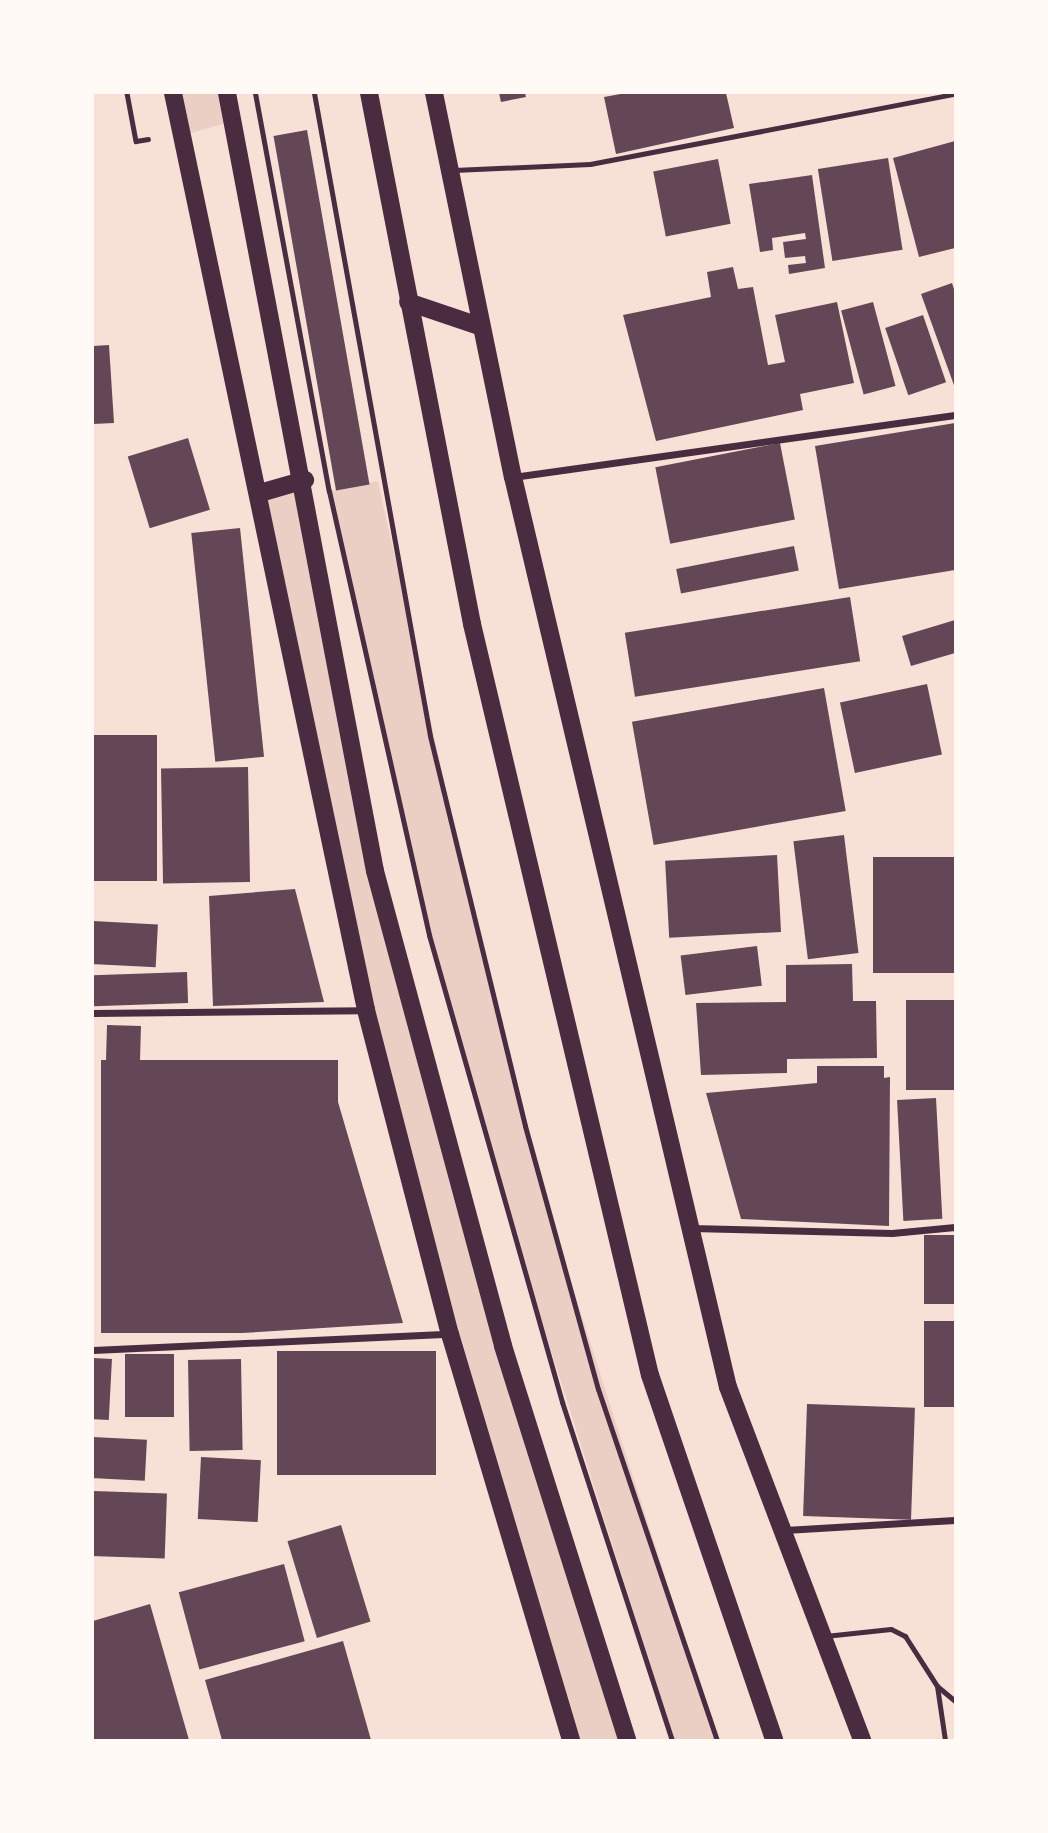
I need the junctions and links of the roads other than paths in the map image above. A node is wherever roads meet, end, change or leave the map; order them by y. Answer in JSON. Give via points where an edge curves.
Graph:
{"nodes":[{"id":1,"x":173,"y":93,"type":"edge"},
{"id":2,"x":227,"y":93,"type":"edge"},
{"id":3,"x":255,"y":93,"type":"edge"},
{"id":4,"x":314,"y":93,"type":"edge"},
{"id":5,"x":369,"y":93,"type":"edge"},
{"id":6,"x":435,"y":93,"type":"edge"},
{"id":7,"x":955,"y":94,"type":"edge"},
{"id":8,"x":448,"y":171,"type":"junction"},
{"id":9,"x":408,"y":302,"type":"junction"},
{"id":10,"x":479,"y":326,"type":"junction"},
{"id":11,"x":955,"y":415,"type":"edge"},
{"id":12,"x":513,"y":477,"type":"junction"},
{"id":13,"x":305,"y":480,"type":"junction"},
{"id":14,"x":260,"y":494,"type":"junction"},
{"id":15,"x":366,"y":1010,"type":"junction"},
{"id":16,"x":93,"y":1013,"type":"edge"},
{"id":17,"x":955,"y":1227,"type":"edge"},
{"id":18,"x":690,"y":1228,"type":"junction"},
{"id":19,"x":450,"y":1334,"type":"junction"},
{"id":20,"x":93,"y":1350,"type":"edge"},
{"id":21,"x":955,"y":1520,"type":"edge"},
{"id":22,"x":782,"y":1530,"type":"junction"},
{"id":23,"x":824,"y":1637,"type":"junction"},
{"id":24,"x":937,"y":1686,"type":"junction"},
{"id":25,"x":955,"y":1701,"type":"edge"},
{"id":26,"x":571,"y":1740,"type":"edge"},
{"id":27,"x":626,"y":1740,"type":"edge"},
{"id":28,"x":672,"y":1740,"type":"edge"},
{"id":29,"x":717,"y":1740,"type":"edge"},
{"id":30,"x":774,"y":1740,"type":"edge"},
{"id":31,"x":862,"y":1740,"type":"edge"},
{"id":32,"x":945,"y":1740,"type":"edge"}],
"edges":[{"from":1,"to":14,"type":"main road"},
{"from":2,"to":13,"type":"main road"},
{"from":3,"to":28,"type":"lane","via":[[329,491],[429,935],[562,1402]]},
{"from":4,"to":29,"type":"lane","via":[[430,736],[525,1126],[598,1389]]},
{"from":5,"to":9,"type":"main road"},
{"from":6,"to":8,"type":"main road"},
{"from":7,"to":8,"type":"lane","via":[[590,164]]},
{"from":8,"to":10,"type":"main road"},
{"from":9,"to":10,"type":"main road"},
{"from":9,"to":30,"type":"main road","via":[[472,624],[650,1375]]},
{"from":10,"to":12,"type":"main road"},
{"from":11,"to":12,"type":"street"},
{"from":12,"to":18,"type":"main road"},
{"from":13,"to":14,"type":"main road"},
{"from":13,"to":27,"type":"main road","via":[[375,871],[503,1346]]},
{"from":14,"to":15,"type":"main road"},
{"from":15,"to":16,"type":"street"},
{"from":15,"to":19,"type":"main road"},
{"from":17,"to":18,"type":"street","via":[[892,1233]]},
{"from":18,"to":22,"type":"main road","via":[[729,1387]]},
{"from":19,"to":20,"type":"street"},
{"from":19,"to":26,"type":"main road"},
{"from":21,"to":22,"type":"street"},
{"from":22,"to":23,"type":"main road"},
{"from":23,"to":24,"type":"lane","via":[[891,1629],[905,1636]]},
{"from":23,"to":31,"type":"main road"},
{"from":24,"to":25,"type":"lane"},
{"from":24,"to":32,"type":"lane"}]}
